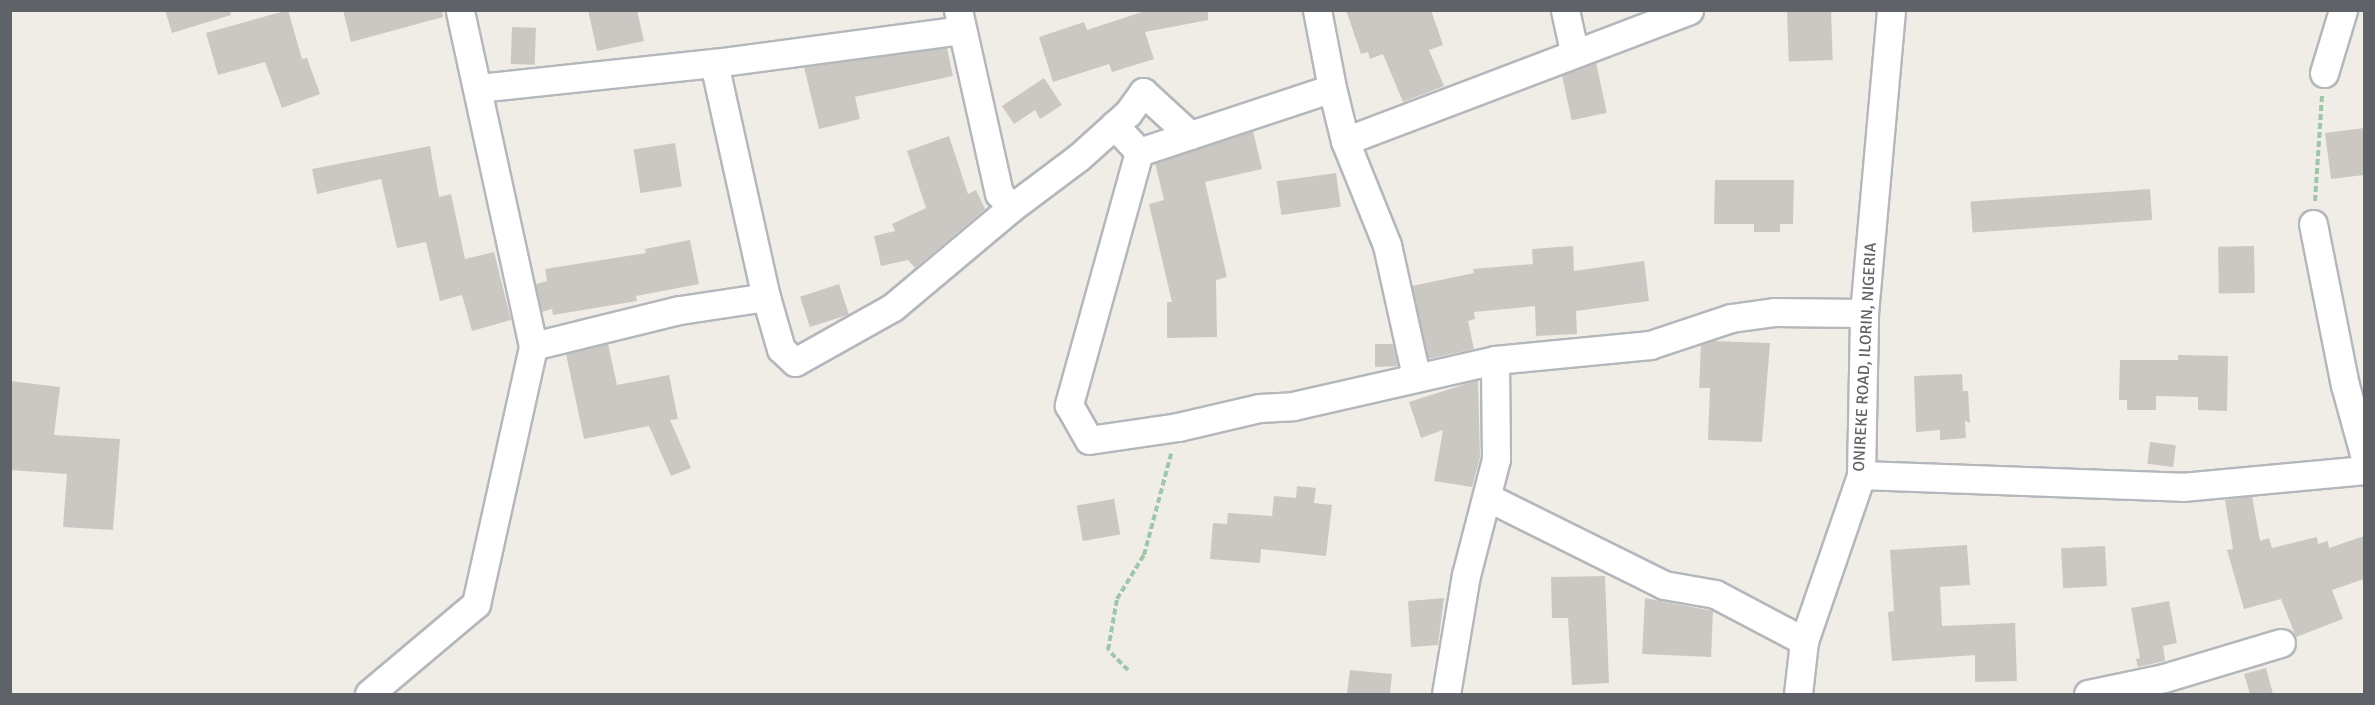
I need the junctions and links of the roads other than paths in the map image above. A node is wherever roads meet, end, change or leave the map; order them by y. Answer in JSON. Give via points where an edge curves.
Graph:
{"nodes":[{"id":1,"x":460,"y":10,"type":"edge"},
{"id":2,"x":1317,"y":10,"type":"edge"},
{"id":3,"x":1565,"y":10,"type":"edge"},
{"id":4,"x":1689,"y":10,"type":"edge"},
{"id":5,"x":1890,"y":10,"type":"edge"},
{"id":6,"x":2343,"y":10,"type":"edge"},
{"id":7,"x":959,"y":20,"type":"edge"},
{"id":8,"x":1574,"y":51,"type":"junction"},
{"id":9,"x":714,"y":63,"type":"junction"},
{"id":10,"x":2324,"y":74,"type":"road end"},
{"id":11,"x":479,"y":88,"type":"junction"},
{"id":12,"x":1332,"y":88,"type":"junction"},
{"id":13,"x":1114,"y":125,"type":"junction"},
{"id":14,"x":1190,"y":135,"type":"junction"},
{"id":15,"x":1345,"y":141,"type":"junction"},
{"id":16,"x":1139,"y":152,"type":"junction"},
{"id":17,"x":1011,"y":208,"type":"junction"},
{"id":18,"x":2313,"y":224,"type":"road end"},
{"id":19,"x":766,"y":297,"type":"junction"},
{"id":20,"x":1864,"y":313,"type":"junction"},
{"id":21,"x":533,"y":346,"type":"junction"},
{"id":22,"x":1495,"y":360,"type":"junction"},
{"id":23,"x":1416,"y":376,"type":"junction"},
{"id":24,"x":2364,"y":454,"type":"edge"},
{"id":25,"x":2364,"y":470,"type":"edge"},
{"id":26,"x":1860,"y":475,"type":"junction"},
{"id":27,"x":1486,"y":497,"type":"junction"},
{"id":28,"x":1804,"y":641,"type":"junction"},
{"id":29,"x":2282,"y":643,"type":"dead end"},
{"id":30,"x":369,"y":694,"type":"edge"},
{"id":31,"x":1446,"y":694,"type":"edge"},
{"id":32,"x":1798,"y":694,"type":"edge"},
{"id":33,"x":2088,"y":694,"type":"edge"}],
"edges":[{"from":1,"to":11,"type":"street"},
{"from":2,"to":12,"type":"street"},
{"from":3,"to":8,"type":"street"},
{"from":4,"to":8,"type":"street"},
{"from":5,"to":20,"type":"street","name":"ONIREKE ROAD, ILORIN, NIGERIA"},
{"from":6,"to":10,"type":"street"},
{"from":7,"to":9,"type":"street"},
{"from":7,"to":17,"type":"street","via":[[999,194]]},
{"from":8,"to":15,"type":"street"},
{"from":9,"to":11,"type":"street"},
{"from":9,"to":19,"type":"street"},
{"from":11,"to":21,"type":"street"},
{"from":12,"to":14,"type":"street"},
{"from":12,"to":15,"type":"street"},
{"from":13,"to":14,"type":"street","via":[[1143,92]]},
{"from":13,"to":16,"type":"street"},
{"from":13,"to":17,"type":"street"},
{"from":14,"to":16,"type":"street"},
{"from":15,"to":23,"type":"street","via":[[1387,245]]},
{"from":16,"to":23,"type":"street","via":[[1070,405],[1089,440],[1389,386]]},
{"from":17,"to":19,"type":"street","via":[[893,307],[795,362],[781,349]]},
{"from":18,"to":24,"type":"street","via":[[2345,385]]},
{"from":19,"to":21,"type":"street","via":[[680,310]]},
{"from":20,"to":22,"type":"street","via":[[1774,312],[1731,318],[1650,345]]},
{"from":20,"to":26,"type":"street","name":"ONIREKE ROAD, ILORIN, NIGERIA"},
{"from":21,"to":30,"type":"street","via":[[476,604]]},
{"from":22,"to":23,"type":"street"},
{"from":22,"to":27,"type":"street","via":[[1496,459]]},
{"from":25,"to":26,"type":"street","via":[[2182,487]]},
{"from":26,"to":28,"type":"street","name":"ONIREKE ROAD, ILORIN, NIGERIA"},
{"from":27,"to":28,"type":"street","via":[[1664,585],[1715,594]]},
{"from":27,"to":31,"type":"street","via":[[1466,575]]},
{"from":28,"to":32,"type":"street","name":"ONIREKE ROAD, ILORIN, NIGERIA"},
{"from":29,"to":33,"type":"street","via":[[2164,678]]}]}
